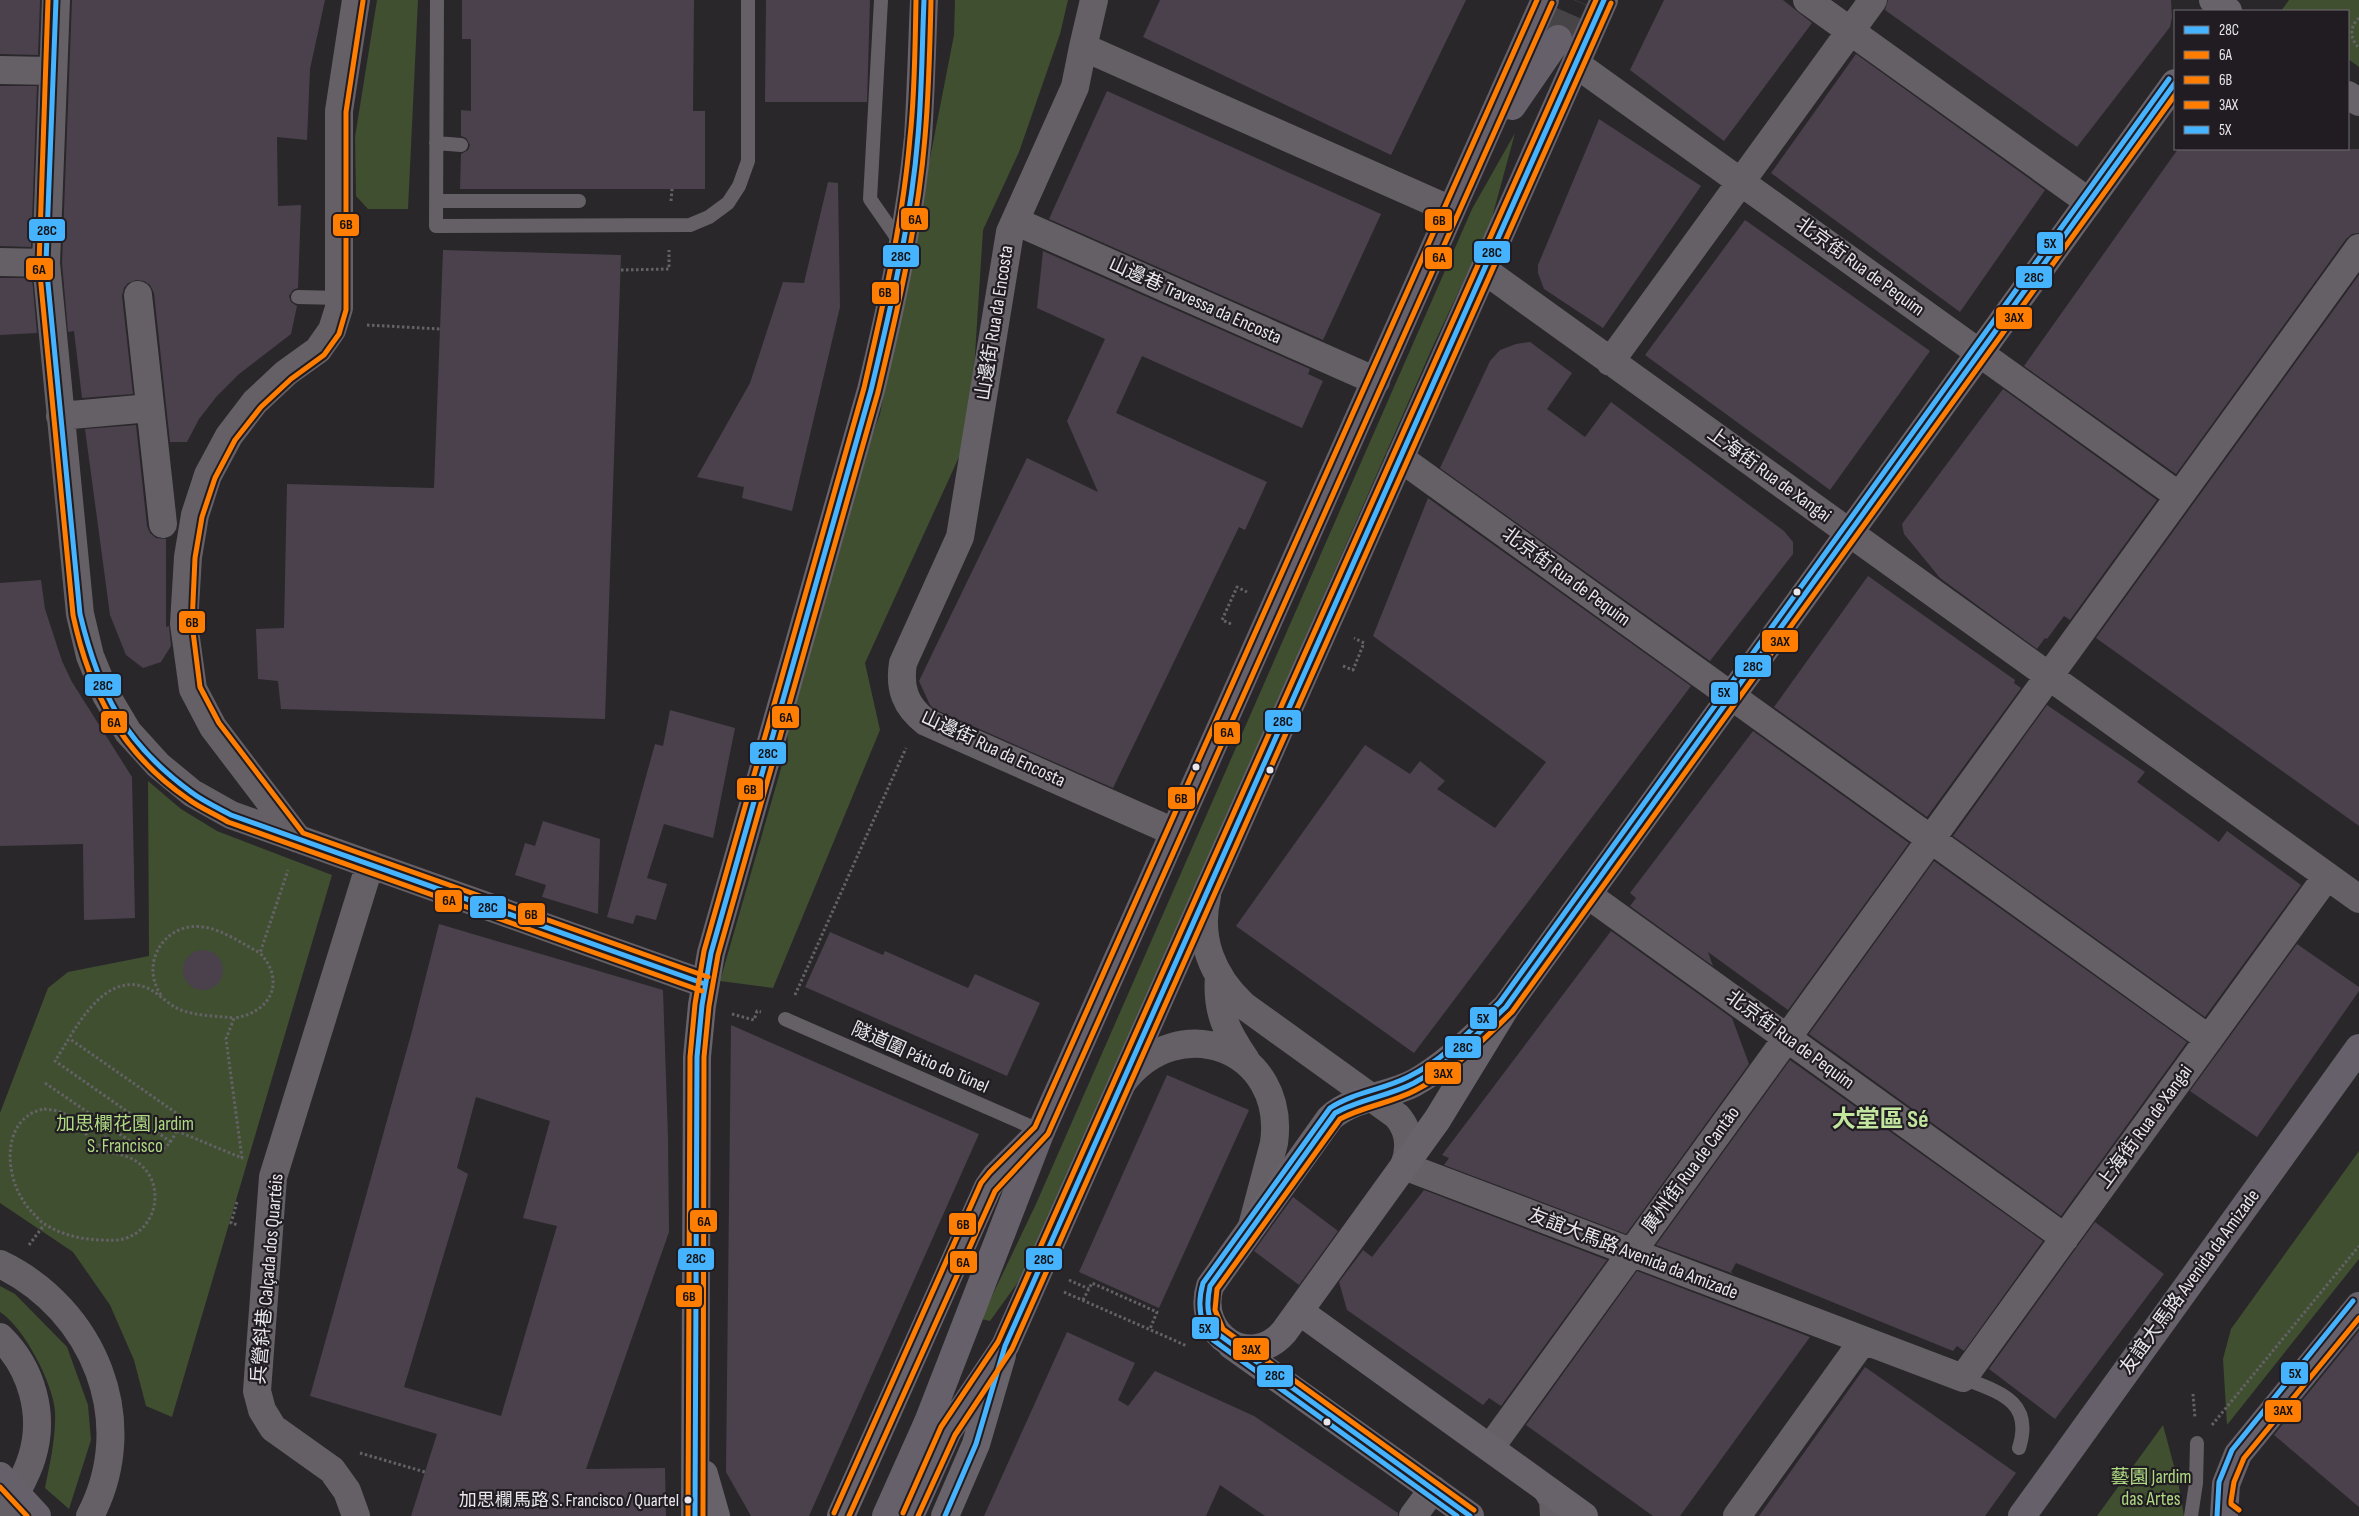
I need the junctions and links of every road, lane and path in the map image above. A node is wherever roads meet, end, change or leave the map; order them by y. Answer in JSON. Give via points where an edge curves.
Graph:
{"nodes":[{"id":1,"x":56,"y":0,"type":"edge"},
{"id":2,"x":356,"y":0,"type":"edge"},
{"id":3,"x":437,"y":0,"type":"edge"},
{"id":4,"x":748,"y":0,"type":"edge"},
{"id":5,"x":881,"y":0,"type":"edge"},
{"id":6,"x":924,"y":0,"type":"edge"},
{"id":7,"x":1094,"y":0,"type":"edge"},
{"id":8,"x":1545,"y":0,"type":"edge"},
{"id":9,"x":1604,"y":0,"type":"edge"},
{"id":10,"x":1807,"y":0,"type":"edge"},
{"id":11,"x":1873,"y":0,"type":"edge"},
{"id":12,"x":2213,"y":0,"type":"edge"},
{"id":13,"x":2227,"y":10,"type":"edge"},
{"id":14,"x":2359,"y":18,"type":"edge"},
{"id":15,"x":1850,"y":31,"type":"junction"},
{"id":16,"x":1083,"y":47,"type":"junction"},
{"id":17,"x":2359,"y":48,"type":"edge"},
{"id":18,"x":1576,"y":64,"type":"junction"},
{"id":19,"x":0,"y":70,"type":"edge"},
{"id":20,"x":51,"y":71,"type":"junction"},
{"id":21,"x":2174,"y":84,"type":"edge"},
{"id":22,"x":2349,"y":102,"type":"edge"},
{"id":23,"x":2359,"y":112,"type":"edge"},
{"id":24,"x":436,"y":143,"type":"junction"},
{"id":25,"x":461,"y":144,"type":"dead end"},
{"id":26,"x":1470,"y":168,"type":"junction"},
{"id":27,"x":1741,"y":182,"type":"junction"},
{"id":28,"x":1520,"y":190,"type":"junction"},
{"id":29,"x":436,"y":201,"type":"junction"},
{"id":30,"x":579,"y":201,"type":"dead end"},
{"id":31,"x":2089,"y":202,"type":"junction"},
{"id":32,"x":1451,"y":210,"type":"junction"},
{"id":33,"x":1015,"y":221,"type":"junction"},
{"id":34,"x":903,"y":246,"type":"junction"},
{"id":35,"x":2359,"y":248,"type":"edge"},
{"id":36,"x":0,"y":262,"type":"edge"},
{"id":37,"x":46,"y":263,"type":"junction"},
{"id":38,"x":1484,"y":270,"type":"junction"},
{"id":39,"x":138,"y":295,"type":"dead end"},
{"id":40,"x":298,"y":297,"type":"dead end"},
{"id":41,"x":339,"y":298,"type":"junction"},
{"id":42,"x":1980,"y":353,"type":"junction"},
{"id":43,"x":1610,"y":362,"type":"junction"},
{"id":44,"x":1376,"y":381,"type":"junction"},
{"id":45,"x":150,"y":408,"type":"junction"},
{"id":46,"x":60,"y":416,"type":"junction"},
{"id":47,"x":1400,"y":458,"type":"junction"},
{"id":48,"x":2179,"y":496,"type":"junction"},
{"id":49,"x":163,"y":524,"type":"dead end"},
{"id":50,"x":1849,"y":533,"type":"junction"},
{"id":51,"x":2049,"y":676,"type":"junction"},
{"id":52,"x":1731,"y":696,"type":"junction"},
{"id":53,"x":920,"y":718,"type":"junction"},
{"id":54,"x":1174,"y":832,"type":"junction"},
{"id":55,"x":298,"y":839,"type":"junction"},
{"id":56,"x":1930,"y":839,"type":"junction"},
{"id":57,"x":370,"y":864,"type":"junction"},
{"id":58,"x":2327,"y":876,"type":"junction"},
{"id":59,"x":1211,"y":882,"type":"junction"},
{"id":60,"x":1588,"y":895,"type":"junction"},
{"id":61,"x":2359,"y":899,"type":"edge"},
{"id":62,"x":260,"y":953,"type":"junction"},
{"id":63,"x":1219,"y":978,"type":"junction"},
{"id":64,"x":705,"y":984,"type":"junction"},
{"id":65,"x":164,"y":999,"type":"junction"},
{"id":66,"x":1506,"y":1007,"type":"junction"},
{"id":67,"x":234,"y":1018,"type":"junction"},
{"id":68,"x":785,"y":1019,"type":"joint"},
{"id":69,"x":1787,"y":1038,"type":"junction"},
{"id":70,"x":70,"y":1039,"type":"junction"},
{"id":71,"x":2209,"y":1039,"type":"junction"},
{"id":72,"x":2359,"y":1048,"type":"edge"},
{"id":73,"x":1250,"y":1065,"type":"junction"},
{"id":74,"x":45,"y":1083,"type":"dead end"},
{"id":75,"x":1118,"y":1090,"type":"junction"},
{"id":76,"x":1374,"y":1098,"type":"junction"},
{"id":77,"x":13,"y":1125,"type":"dead end"},
{"id":78,"x":111,"y":1129,"type":"junction"},
{"id":79,"x":177,"y":1130,"type":"junction"},
{"id":80,"x":1041,"y":1131,"type":"junction"},
{"id":81,"x":172,"y":1142,"type":"junction"},
{"id":82,"x":96,"y":1150,"type":"junction"},
{"id":83,"x":4,"y":1165,"type":"dead end"},
{"id":84,"x":1404,"y":1166,"type":"junction"},
{"id":85,"x":1252,"y":1227,"type":"junction"},
{"id":86,"x":2065,"y":1238,"type":"junction"},
{"id":87,"x":2359,"y":1246,"type":"edge"},
{"id":88,"x":1631,"y":1253,"type":"junction"},
{"id":89,"x":0,"y":1264,"type":"edge"},
{"id":90,"x":1034,"y":1279,"type":"junction"},
{"id":91,"x":1083,"y":1300,"type":"junction"},
{"id":92,"x":2359,"y":1306,"type":"edge"},
{"id":93,"x":1299,"y":1311,"type":"junction"},
{"id":94,"x":1150,"y":1329,"type":"junction"},
{"id":95,"x":0,"y":1337,"type":"edge"},
{"id":96,"x":1224,"y":1339,"type":"junction"},
{"id":97,"x":1862,"y":1342,"type":"junction"},
{"id":98,"x":1005,"y":1346,"type":"junction"},
{"id":99,"x":1193,"y":1348,"type":"dead end"},
{"id":100,"x":1963,"y":1378,"type":"junction"},
{"id":101,"x":938,"y":1427,"type":"junction"},
{"id":102,"x":695,"y":1442,"type":"junction"},
{"id":103,"x":2197,"y":1443,"type":"joint"},
{"id":104,"x":1490,"y":1448,"type":"junction"},
{"id":105,"x":2019,"y":1448,"type":"dead end"},
{"id":106,"x":1548,"y":1490,"type":"junction"},
{"id":107,"x":7,"y":1495,"type":"edge"},
{"id":108,"x":1448,"y":1506,"type":"edge"},
{"id":109,"x":2227,"y":1513,"type":"edge"},
{"id":110,"x":37,"y":1516,"type":"edge"},
{"id":111,"x":90,"y":1516,"type":"edge"},
{"id":112,"x":356,"y":1516,"type":"edge"},
{"id":113,"x":695,"y":1516,"type":"edge"},
{"id":114,"x":716,"y":1516,"type":"edge"},
{"id":115,"x":841,"y":1516,"type":"edge"},
{"id":116,"x":886,"y":1516,"type":"edge"},
{"id":117,"x":910,"y":1516,"type":"edge"},
{"id":118,"x":944,"y":1516,"type":"edge"},
{"id":119,"x":1413,"y":1516,"type":"edge"},
{"id":120,"x":1554,"y":1516,"type":"edge"},
{"id":121,"x":1569,"y":1516,"type":"edge"},
{"id":122,"x":1584,"y":1516,"type":"edge"},
{"id":123,"x":1737,"y":1516,"type":"edge"},
{"id":124,"x":2022,"y":1516,"type":"edge"},
{"id":125,"x":2191,"y":1516,"type":"edge"}],
"edges":[{"from":1,"to":20,"type":"street"},
{"from":2,"to":41,"type":"street","via":[[339,112]]},
{"from":3,"to":24,"type":"lane"},
{"from":4,"to":29,"type":"lane","via":[[748,160],[740,186],[728,203],[709,217],[690,225],[436,226]]},
{"from":5,"to":34,"type":"lane","via":[[870,199]]},
{"from":6,"to":34,"type":"street","via":[[918,137]]},
{"from":7,"to":16,"type":"street","name":"山邊街 Rua da Encosta"},
{"from":8,"to":26,"type":"main road"},
{"from":9,"to":18,"type":"main road"},
{"from":10,"to":15,"type":"street"},
{"from":11,"to":15,"type":"street"},
{"from":12,"to":13,"type":"street"},
{"from":14,"to":17,"type":"path","via":[[2352,33]]},
{"from":15,"to":27,"type":"street"},
{"from":15,"to":31,"type":"street"},
{"from":16,"to":32,"type":"street"},
{"from":16,"to":33,"type":"street","name":"山邊街 Rua da Encosta","via":[[1075,87]]},
{"from":18,"to":27,"type":"street","name":"北京街 Rua de Pequim"},
{"from":18,"to":28,"type":"main road"},
{"from":19,"to":20,"type":"street"},
{"from":20,"to":37,"type":"street"},
{"from":21,"to":31,"type":"street"},
{"from":22,"to":23,"type":"street"},
{"from":24,"to":25,"type":"lane"},
{"from":24,"to":29,"type":"lane"},
{"from":26,"to":28,"type":"main road","via":[[1558,39]]},
{"from":26,"to":32,"type":"main road"},
{"from":27,"to":42,"type":"street","name":"北京街 Rua de Pequim"},
{"from":27,"to":43,"type":"street"},
{"from":28,"to":38,"type":"main road"},
{"from":29,"to":30,"type":"lane"},
{"from":31,"to":42,"type":"street"},
{"from":32,"to":44,"type":"main road"},
{"from":33,"to":44,"type":"street","name":"山邊巷 Travessa da Encosta"},
{"from":33,"to":53,"type":"street","name":"山邊街 Rua da Encosta","via":[[1010,232],[960,537],[904,663],[901,680],[904,696]]},
{"from":34,"to":64,"type":"street","via":[[871,390],[711,953]]},
{"from":35,"to":48,"type":"street"},
{"from":36,"to":37,"type":"street"},
{"from":37,"to":46,"type":"street"},
{"from":38,"to":43,"type":"street","name":"上海街 Rua de Xangai"},
{"from":38,"to":47,"type":"main road"},
{"from":39,"to":45,"type":"street"},
{"from":40,"to":41,"type":"lane"},
{"from":41,"to":55,"type":"street","via":[[332,330],[318,350],[286,373],[255,402],[229,436],[208,475],[194,515],[188,558],[184,624],[193,689],[213,727]]},
{"from":42,"to":48,"type":"street","name":"北京街 Rua de Pequim"},
{"from":42,"to":50,"type":"street"},
{"from":43,"to":50,"type":"street","name":"上海街 Rua de Xangai"},
{"from":44,"to":54,"type":"main road"},
{"from":45,"to":46,"type":"street"},
{"from":45,"to":49,"type":"street"},
{"from":46,"to":55,"type":"street","via":[[80,614],[90,656],[106,695],[128,732],[158,765],[192,793],[232,815]]},
{"from":47,"to":52,"type":"street","name":"北京街 Rua de Pequim"},
{"from":47,"to":59,"type":"main road"},
{"from":48,"to":51,"type":"street"},
{"from":50,"to":51,"type":"street","name":"上海街 Rua de Xangai"},
{"from":50,"to":52,"type":"street"},
{"from":51,"to":56,"type":"street"},
{"from":51,"to":58,"type":"street","name":"上海街 Rua de Xangai"},
{"from":52,"to":56,"type":"street","name":"北京街 Rua de Pequim"},
{"from":52,"to":60,"type":"street"},
{"from":53,"to":54,"type":"street","name":"山邊街 Rua da Encosta"},
{"from":53,"to":68,"type":"path"},
{"from":54,"to":80,"type":"main road"},
{"from":55,"to":57,"type":"street"},
{"from":55,"to":62,"type":"path"},
{"from":56,"to":69,"type":"street"},
{"from":56,"to":71,"type":"street","name":"北京街 Rua de Pequim"},
{"from":57,"to":64,"type":"street"},
{"from":57,"to":112,"type":"street","name":"兵營斜巷 Calçada dos Quartéis","via":[[273,1177],[257,1391],[262,1410],[273,1428],[336,1475],[348,1491]]},
{"from":58,"to":61,"type":"street","name":"上海街 Rua de Xangai"},
{"from":58,"to":71,"type":"street","name":"上海街 Rua de Xangai"},
{"from":59,"to":63,"type":"street","via":[[1204,909],[1204,936]]},
{"from":59,"to":75,"type":"main road"},
{"from":60,"to":66,"type":"street"},
{"from":60,"to":69,"type":"street","name":"北京街 Rua de Pequim"},
{"from":62,"to":65,"type":"path","via":[[208,928],[188,926],[174,931],[159,946],[152,966],[156,987]]},
{"from":62,"to":67,"type":"path","via":[[272,973],[270,997],[253,1014]]},
{"from":63,"to":73,"type":"street","via":[[1218,999],[1222,1019]]},
{"from":63,"to":76,"type":"street","via":[[1242,1005]]},
{"from":64,"to":102,"type":"street","via":[[697,1057]]},
{"from":65,"to":67,"type":"path","via":[[182,1010]]},
{"from":65,"to":70,"type":"path","via":[[143,986],[114,988],[96,1000]]},
{"from":66,"to":76,"type":"street","via":[[1443,1063],[1413,1083]]},
{"from":66,"to":84,"type":"street","via":[[1437,1120]]},
{"from":67,"to":79,"type":"path","via":[[226,1039],[242,1158]]},
{"from":68,"to":80,"type":"lane","name":"隧道圍 Pátio do Túnel"},
{"from":69,"to":86,"type":"street","name":"北京街 Rua de Pequim"},
{"from":69,"to":88,"type":"street","name":"廣州街 Rua de Cantão"},
{"from":70,"to":79,"type":"path","via":[[182,1117]]},
{"from":70,"to":81,"type":"path","via":[[55,1061]]},
{"from":71,"to":86,"type":"street","name":"上海街 Rua de Xangai"},
{"from":72,"to":124,"type":"main road","name":"友誼大馬路 Avenida da Amizade"},
{"from":73,"to":75,"type":"street","via":[[1238,1056],[1205,1044],[1177,1045],[1139,1063]]},
{"from":73,"to":85,"type":"street","via":[[1270,1094],[1275,1115],[1274,1143]]},
{"from":74,"to":78,"type":"path"},
{"from":75,"to":90,"type":"main road"},
{"from":76,"to":84,"type":"street","via":[[1404,1127],[1409,1144]]},
{"from":76,"to":85,"type":"street","via":[[1344,1107],[1330,1118]]},
{"from":77,"to":82,"type":"path","via":[[24,1115],[37,1110],[58,1110],[82,1126]]},
{"from":78,"to":81,"type":"path","via":[[146,1152],[161,1151]]},
{"from":78,"to":82,"type":"path"},
{"from":79,"to":81,"type":"path"},
{"from":80,"to":101,"type":"main road"},
{"from":80,"to":115,"type":"street","via":[[988,1187]]},
{"from":82,"to":83,"type":"path","via":[[130,1158],[147,1172],[153,1184],[155,1199],[149,1219],[134,1235],[121,1240],[80,1239],[44,1224],[18,1195]]},
{"from":84,"to":88,"type":"street","name":"友誼大馬路 Avenida da Amizade"},
{"from":84,"to":93,"type":"street"},
{"from":85,"to":96,"type":"street","via":[[1214,1280],[1207,1297],[1208,1316],[1216,1332]]},
{"from":86,"to":100,"type":"street","name":"上海街 Rua de Xangai"},
{"from":87,"to":103,"type":"path"},
{"from":88,"to":97,"type":"street","name":"友誼大馬路 Avenida da Amizade"},
{"from":88,"to":104,"type":"street","name":"廣州街 Rua de Cantão"},
{"from":89,"to":111,"type":"street","via":[[38,1287],[61,1308],[88,1345],[100,1373],[108,1410],[109,1449],[104,1479]]},
{"from":90,"to":91,"type":"path"},
{"from":90,"to":98,"type":"main road"},
{"from":91,"to":94,"type":"path"},
{"from":91,"to":94,"type":"path","via":[[1092,1283],[1157,1312]]},
{"from":92,"to":109,"type":"main road","via":[[2342,1335],[2238,1454],[2226,1484]]},
{"from":93,"to":96,"type":"street","via":[[1282,1335],[1263,1346],[1245,1348]]},
{"from":93,"to":104,"type":"street"},
{"from":94,"to":99,"type":"path"},
{"from":95,"to":107,"type":"street","via":[[29,1379],[37,1418],[37,1438],[32,1457]]},
{"from":96,"to":108,"type":"street"},
{"from":97,"to":100,"type":"street","name":"友誼大馬路 Avenida da Amizade"},
{"from":97,"to":123,"type":"street"},
{"from":98,"to":101,"type":"main road"},
{"from":98,"to":118,"type":"street","via":[[976,1444]]},
{"from":100,"to":105,"type":"lane","via":[[2008,1398],[2017,1409],[2023,1435]]},
{"from":101,"to":116,"type":"main road"},
{"from":101,"to":117,"type":"main road"},
{"from":102,"to":113,"type":"street"},
{"from":102,"to":114,"type":"street"},
{"from":103,"to":125,"type":"lane"},
{"from":104,"to":106,"type":"street"},
{"from":106,"to":120,"type":"street","via":[[1554,1500]]},
{"from":106,"to":121,"type":"lane"},
{"from":106,"to":122,"type":"street"},
{"from":107,"to":110,"type":"main road"},
{"from":108,"to":119,"type":"street"}]}
